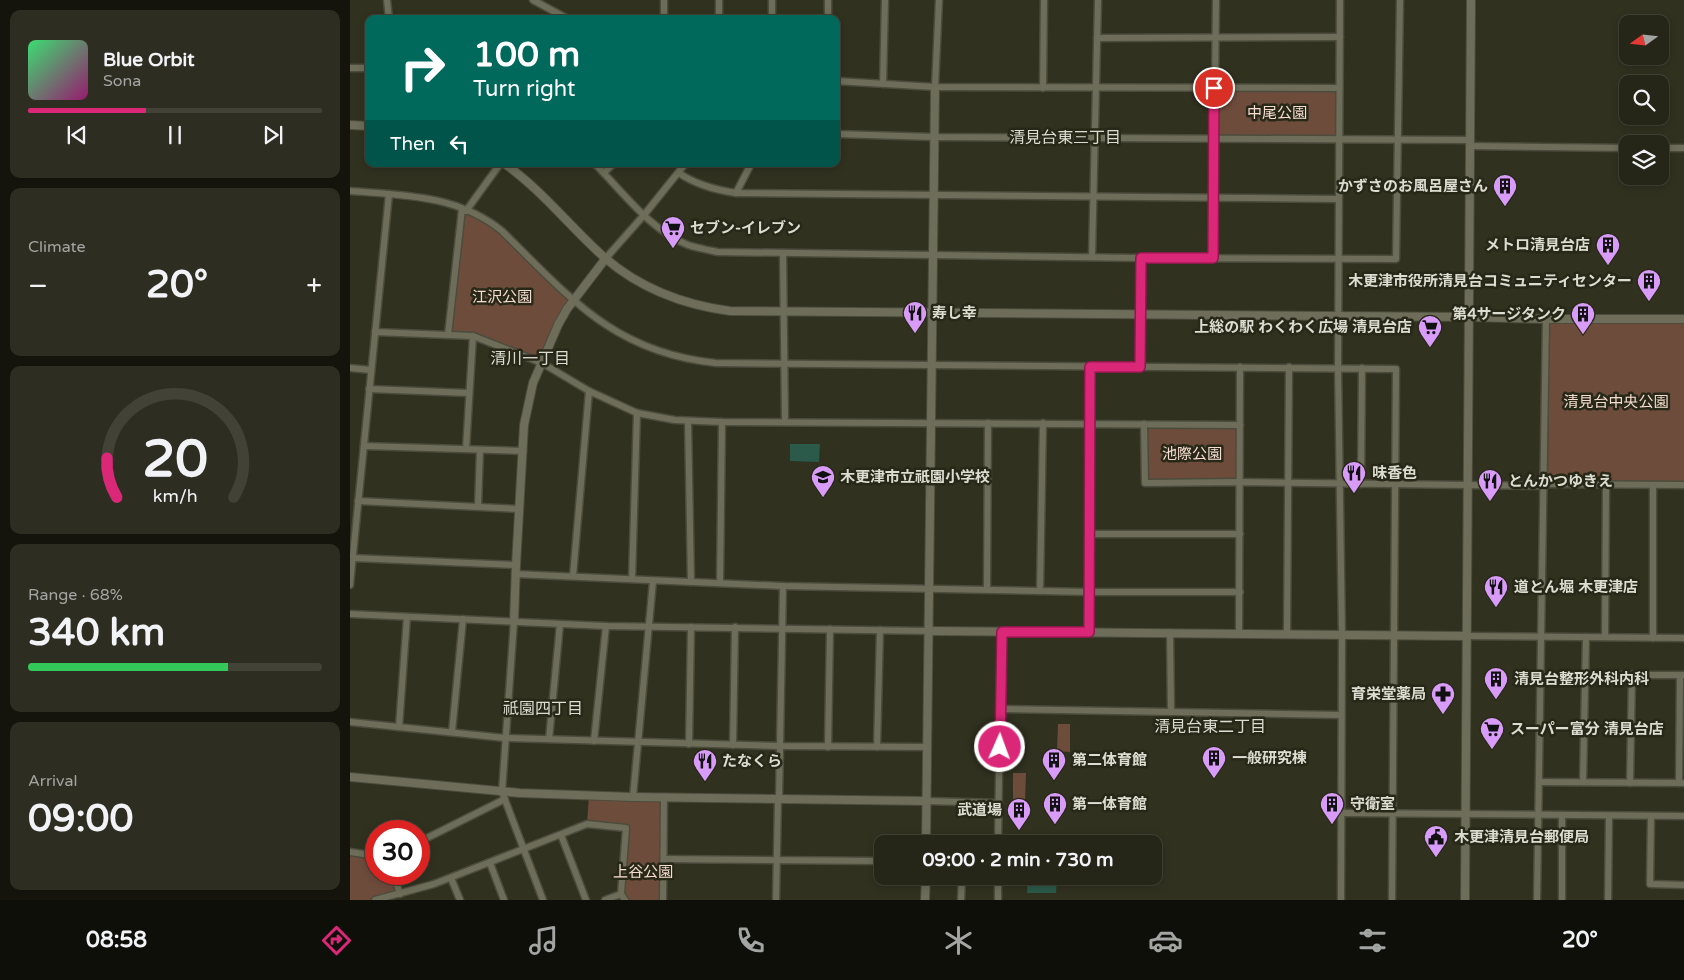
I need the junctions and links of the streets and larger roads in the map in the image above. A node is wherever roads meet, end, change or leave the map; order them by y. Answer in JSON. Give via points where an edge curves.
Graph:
{"nodes":[{"id":1,"x":387,"y":0,"type":"edge"},
{"id":2,"x":533,"y":0,"type":"edge"},
{"id":3,"x":664,"y":0,"type":"edge"},
{"id":4,"x":719,"y":0,"type":"edge"},
{"id":5,"x":772,"y":0,"type":"edge"},
{"id":6,"x":828,"y":0,"type":"edge"},
{"id":7,"x":885,"y":0,"type":"edge"},
{"id":8,"x":939,"y":0,"type":"edge"},
{"id":9,"x":1044,"y":0,"type":"edge"},
{"id":10,"x":1098,"y":0,"type":"edge"},
{"id":11,"x":1216,"y":0,"type":"edge"},
{"id":12,"x":1340,"y":0,"type":"edge"},
{"id":13,"x":1400,"y":0,"type":"edge"},
{"id":14,"x":1471,"y":0,"type":"edge"},
{"id":15,"x":389,"y":15,"type":"edge"},
{"id":16,"x":561,"y":15,"type":"edge"},
{"id":17,"x":664,"y":15,"type":"edge"},
{"id":18,"x":719,"y":15,"type":"edge"},
{"id":19,"x":772,"y":15,"type":"edge"},
{"id":20,"x":828,"y":15,"type":"edge"},
{"id":21,"x":1215,"y":37,"type":"junction"},
{"id":22,"x":1340,"y":37,"type":"junction"},
{"id":23,"x":1097,"y":38,"type":"junction"},
{"id":24,"x":350,"y":68,"type":"edge"},
{"id":25,"x":365,"y":68,"type":"edge"},
{"id":26,"x":840,"y":81,"type":"edge"},
{"id":27,"x":883,"y":84,"type":"junction"},
{"id":28,"x":935,"y":87,"type":"junction"},
{"id":29,"x":1042,"y":88,"type":"junction"},
{"id":30,"x":1096,"y":88,"type":"junction"},
{"id":31,"x":1214,"y":88,"type":"junction"},
{"id":32,"x":1340,"y":88,"type":"junction"},
{"id":33,"x":350,"y":125,"type":"edge"},
{"id":34,"x":365,"y":126,"type":"edge"},
{"id":35,"x":840,"y":134,"type":"edge"},
{"id":36,"x":935,"y":137,"type":"junction"},
{"id":37,"x":1095,"y":138,"type":"junction"},
{"id":38,"x":1214,"y":138,"type":"junction"},
{"id":39,"x":1339,"y":139,"type":"junction"},
{"id":40,"x":1398,"y":139,"type":"junction"},
{"id":41,"x":1471,"y":143,"type":"junction"},
{"id":42,"x":1619,"y":148,"type":"edge"},
{"id":43,"x":1669,"y":148,"type":"edge"},
{"id":44,"x":1684,"y":148,"type":"edge"},
{"id":45,"x":498,"y":167,"type":"edge"},
{"id":46,"x":509,"y":167,"type":"edge"},
{"id":47,"x":598,"y":167,"type":"edge"},
{"id":48,"x":611,"y":167,"type":"edge"},
{"id":49,"x":683,"y":167,"type":"edge"},
{"id":50,"x":750,"y":167,"type":"edge"},
{"id":51,"x":604,"y":173,"type":"junction"},
{"id":52,"x":679,"y":173,"type":"junction"},
{"id":53,"x":350,"y":191,"type":"edge"},
{"id":54,"x":736,"y":193,"type":"junction"},
{"id":55,"x":389,"y":194,"type":"junction"},
{"id":56,"x":934,"y":196,"type":"junction"},
{"id":57,"x":1094,"y":197,"type":"junction"},
{"id":58,"x":1214,"y":198,"type":"junction"},
{"id":59,"x":1338,"y":199,"type":"junction"},
{"id":60,"x":464,"y":210,"type":"junction"},
{"id":61,"x":644,"y":215,"type":"junction"},
{"id":62,"x":783,"y":253,"type":"junction"},
{"id":63,"x":933,"y":255,"type":"junction"},
{"id":64,"x":1092,"y":257,"type":"junction"},
{"id":65,"x":606,"y":258,"type":"junction"},
{"id":66,"x":1141,"y":258,"type":"junction"},
{"id":67,"x":1213,"y":258,"type":"junction"},
{"id":68,"x":1338,"y":258,"type":"junction"},
{"id":69,"x":572,"y":301,"type":"junction"},
{"id":70,"x":784,"y":313,"type":"junction"},
{"id":71,"x":933,"y":314,"type":"junction"},
{"id":72,"x":1140,"y":315,"type":"junction"},
{"id":73,"x":1338,"y":317,"type":"junction"},
{"id":74,"x":1470,"y":317,"type":"junction"},
{"id":75,"x":1684,"y":319,"type":"edge"},
{"id":76,"x":1546,"y":320,"type":"junction"},
{"id":77,"x":375,"y":332,"type":"junction"},
{"id":78,"x":448,"y":335,"type":"junction"},
{"id":79,"x":473,"y":336,"type":"junction"},
{"id":80,"x":542,"y":363,"type":"junction"},
{"id":81,"x":784,"y":364,"type":"junction"},
{"id":82,"x":932,"y":366,"type":"junction"},
{"id":83,"x":1090,"y":367,"type":"junction"},
{"id":84,"x":1140,"y":367,"type":"junction"},
{"id":85,"x":1240,"y":367,"type":"junction"},
{"id":86,"x":1289,"y":367,"type":"junction"},
{"id":87,"x":350,"y":368,"type":"edge"},
{"id":88,"x":1338,"y":368,"type":"junction"},
{"id":89,"x":1362,"y":368,"type":"junction"},
{"id":90,"x":371,"y":370,"type":"junction"},
{"id":91,"x":369,"y":389,"type":"junction"},
{"id":92,"x":589,"y":391,"type":"junction"},
{"id":93,"x":469,"y":393,"type":"junction"},
{"id":94,"x":637,"y":413,"type":"junction"},
{"id":95,"x":688,"y":421,"type":"junction"},
{"id":96,"x":785,"y":421,"type":"junction"},
{"id":97,"x":722,"y":422,"type":"junction"},
{"id":98,"x":931,"y":423,"type":"junction"},
{"id":99,"x":988,"y":423,"type":"junction"},
{"id":100,"x":1043,"y":423,"type":"junction"},
{"id":101,"x":1090,"y":423,"type":"junction"},
{"id":102,"x":1144,"y":424,"type":"junction"},
{"id":103,"x":1240,"y":425,"type":"junction"},
{"id":104,"x":364,"y":446,"type":"junction"},
{"id":105,"x":466,"y":449,"type":"junction"},
{"id":106,"x":480,"y":450,"type":"junction"},
{"id":107,"x":523,"y":451,"type":"junction"},
{"id":108,"x":1240,"y":482,"type":"junction"},
{"id":109,"x":1288,"y":483,"type":"junction"},
{"id":110,"x":1340,"y":483,"type":"junction"},
{"id":111,"x":1361,"y":484,"type":"junction"},
{"id":112,"x":1395,"y":484,"type":"junction"},
{"id":113,"x":1606,"y":484,"type":"junction"},
{"id":114,"x":1544,"y":485,"type":"junction"},
{"id":115,"x":1653,"y":485,"type":"junction"},
{"id":116,"x":1684,"y":485,"type":"edge"},
{"id":117,"x":1468,"y":486,"type":"junction"},
{"id":118,"x":358,"y":501,"type":"junction"},
{"id":119,"x":478,"y":506,"type":"junction"},
{"id":120,"x":519,"y":508,"type":"junction"},
{"id":121,"x":352,"y":534,"type":"edge"},
{"id":122,"x":1089,"y":534,"type":"junction"},
{"id":123,"x":1240,"y":534,"type":"junction"},
{"id":124,"x":353,"y":558,"type":"junction"},
{"id":125,"x":515,"y":569,"type":"junction"},
{"id":126,"x":573,"y":576,"type":"junction"},
{"id":127,"x":632,"y":579,"type":"junction"},
{"id":128,"x":653,"y":581,"type":"junction"},
{"id":129,"x":691,"y":582,"type":"junction"},
{"id":130,"x":720,"y":583,"type":"junction"},
{"id":131,"x":350,"y":585,"type":"edge"},
{"id":132,"x":783,"y":586,"type":"junction"},
{"id":133,"x":929,"y":588,"type":"junction"},
{"id":134,"x":987,"y":589,"type":"junction"},
{"id":135,"x":1040,"y":591,"type":"junction"},
{"id":136,"x":1089,"y":592,"type":"junction"},
{"id":137,"x":1240,"y":592,"type":"junction"},
{"id":138,"x":350,"y":614,"type":"edge"},
{"id":139,"x":407,"y":617,"type":"junction"},
{"id":140,"x":463,"y":619,"type":"junction"},
{"id":141,"x":514,"y":621,"type":"junction"},
{"id":142,"x":560,"y":624,"type":"junction"},
{"id":143,"x":606,"y":626,"type":"junction"},
{"id":144,"x":649,"y":626,"type":"junction"},
{"id":145,"x":691,"y":627,"type":"junction"},
{"id":146,"x":735,"y":627,"type":"junction"},
{"id":147,"x":782,"y":628,"type":"junction"},
{"id":148,"x":830,"y":629,"type":"junction"},
{"id":149,"x":880,"y":630,"type":"junction"},
{"id":150,"x":929,"y":631,"type":"junction"},
{"id":151,"x":1002,"y":632,"type":"junction"},
{"id":152,"x":1089,"y":632,"type":"junction"},
{"id":153,"x":1170,"y":633,"type":"junction"},
{"id":154,"x":1239,"y":634,"type":"junction"},
{"id":155,"x":1287,"y":634,"type":"junction"},
{"id":156,"x":1342,"y":635,"type":"junction"},
{"id":157,"x":1394,"y":635,"type":"junction"},
{"id":158,"x":1467,"y":636,"type":"junction"},
{"id":159,"x":1541,"y":636,"type":"junction"},
{"id":160,"x":1586,"y":637,"type":"junction"},
{"id":161,"x":1604,"y":637,"type":"junction"},
{"id":162,"x":1653,"y":638,"type":"junction"},
{"id":163,"x":1684,"y":638,"type":"edge"},
{"id":164,"x":1585,"y":675,"type":"junction"},
{"id":165,"x":1632,"y":675,"type":"junction"},
{"id":166,"x":1682,"y":675,"type":"edge"},
{"id":167,"x":1001,"y":709,"type":"junction"},
{"id":168,"x":1171,"y":712,"type":"junction"},
{"id":169,"x":1341,"y":715,"type":"junction"},
{"id":170,"x":350,"y":722,"type":"edge"},
{"id":171,"x":399,"y":727,"type":"junction"},
{"id":172,"x":452,"y":732,"type":"junction"},
{"id":173,"x":505,"y":738,"type":"junction"},
{"id":174,"x":549,"y":740,"type":"junction"},
{"id":175,"x":594,"y":741,"type":"junction"},
{"id":176,"x":638,"y":743,"type":"junction"},
{"id":177,"x":688,"y":744,"type":"junction"},
{"id":178,"x":733,"y":745,"type":"junction"},
{"id":179,"x":780,"y":746,"type":"junction"},
{"id":180,"x":828,"y":747,"type":"junction"},
{"id":181,"x":877,"y":747,"type":"junction"},
{"id":182,"x":927,"y":747,"type":"junction"},
{"id":183,"x":350,"y":777,"type":"edge"},
{"id":184,"x":1539,"y":782,"type":"junction"},
{"id":185,"x":1583,"y":782,"type":"junction"},
{"id":186,"x":1630,"y":783,"type":"junction"},
{"id":187,"x":1681,"y":783,"type":"edge"},
{"id":188,"x":503,"y":795,"type":"junction"},
{"id":189,"x":634,"y":797,"type":"junction"},
{"id":190,"x":664,"y":797,"type":"junction"},
{"id":191,"x":779,"y":799,"type":"junction"},
{"id":192,"x":927,"y":801,"type":"junction"},
{"id":193,"x":998,"y":803,"type":"junction"},
{"id":194,"x":1341,"y":814,"type":"junction"},
{"id":195,"x":1393,"y":814,"type":"junction"},
{"id":196,"x":1466,"y":815,"type":"junction"},
{"id":197,"x":1562,"y":815,"type":"junction"},
{"id":198,"x":1538,"y":816,"type":"junction"},
{"id":199,"x":1609,"y":816,"type":"junction"},
{"id":200,"x":1651,"y":816,"type":"junction"},
{"id":201,"x":1684,"y":816,"type":"edge"},
{"id":202,"x":561,"y":834,"type":"junction"},
{"id":203,"x":926,"y":835,"type":"edge"},
{"id":204,"x":998,"y":835,"type":"edge"},
{"id":205,"x":430,"y":836,"type":"edge"},
{"id":206,"x":524,"y":850,"type":"junction"},
{"id":207,"x":350,"y":852,"type":"edge"},
{"id":208,"x":365,"y":854,"type":"edge"},
{"id":209,"x":664,"y":859,"type":"junction"},
{"id":210,"x":776,"y":860,"type":"junction"},
{"id":211,"x":874,"y":861,"type":"edge"},
{"id":212,"x":490,"y":863,"type":"junction"},
{"id":213,"x":451,"y":878,"type":"junction"},
{"id":214,"x":397,"y":885,"type":"edge"},
{"id":215,"x":926,"y":885,"type":"edge"},
{"id":216,"x":962,"y":885,"type":"edge"},
{"id":217,"x":998,"y":885,"type":"edge"},
{"id":218,"x":1684,"y":885,"type":"edge"},
{"id":219,"x":400,"y":894,"type":"junction"},
{"id":220,"x":623,"y":897,"type":"edge"},
{"id":221,"x":375,"y":900,"type":"edge"},
{"id":222,"x":460,"y":900,"type":"edge"},
{"id":223,"x":504,"y":900,"type":"edge"},
{"id":224,"x":543,"y":900,"type":"edge"},
{"id":225,"x":586,"y":900,"type":"edge"},
{"id":226,"x":606,"y":900,"type":"edge"},
{"id":227,"x":663,"y":900,"type":"edge"},
{"id":228,"x":776,"y":900,"type":"edge"},
{"id":229,"x":926,"y":900,"type":"edge"},
{"id":230,"x":962,"y":900,"type":"edge"},
{"id":231,"x":998,"y":900,"type":"edge"},
{"id":232,"x":1341,"y":900,"type":"edge"},
{"id":233,"x":1392,"y":900,"type":"edge"},
{"id":234,"x":1465,"y":900,"type":"edge"},
{"id":235,"x":1537,"y":900,"type":"edge"},
{"id":236,"x":1562,"y":900,"type":"edge"},
{"id":237,"x":1608,"y":900,"type":"edge"}],
"edges":[{"from":1,"to":15,"type":"street"},
{"from":2,"to":16,"type":"street"},
{"from":3,"to":17,"type":"street"},
{"from":4,"to":18,"type":"street"},
{"from":5,"to":19,"type":"street"},
{"from":6,"to":20,"type":"street"},
{"from":7,"to":27,"type":"street"},
{"from":8,"to":28,"type":"street"},
{"from":9,"to":29,"type":"street"},
{"from":10,"to":23,"type":"street"},
{"from":11,"to":21,"type":"street"},
{"from":12,"to":22,"type":"street"},
{"from":13,"to":40,"type":"street"},
{"from":14,"to":41,"type":"street"},
{"from":21,"to":22,"type":"street"},
{"from":21,"to":23,"type":"street"},
{"from":21,"to":31,"type":"street"},
{"from":22,"to":32,"type":"street"},
{"from":23,"to":30,"type":"street"},
{"from":24,"to":25,"type":"street"},
{"from":26,"to":27,"type":"street"},
{"from":27,"to":28,"type":"street"},
{"from":28,"to":29,"type":"street"},
{"from":28,"to":36,"type":"street"},
{"from":29,"to":30,"type":"street"},
{"from":30,"to":31,"type":"street"},
{"from":30,"to":37,"type":"street"},
{"from":31,"to":32,"type":"street"},
{"from":31,"to":38,"type":"street"},
{"from":32,"to":39,"type":"street"},
{"from":33,"to":34,"type":"street"},
{"from":35,"to":36,"type":"street"},
{"from":36,"to":37,"type":"street"},
{"from":36,"to":56,"type":"street"},
{"from":37,"to":38,"type":"street"},
{"from":37,"to":57,"type":"street"},
{"from":38,"to":39,"type":"street"},
{"from":38,"to":58,"type":"street"},
{"from":39,"to":40,"type":"street"},
{"from":39,"to":59,"type":"street"},
{"from":40,"to":41,"type":"street"},
{"from":40,"to":68,"type":"street","via":[[1396,258]]},
{"from":41,"to":42,"type":"street"},
{"from":41,"to":74,"type":"street"},
{"from":43,"to":44,"type":"street"},
{"from":45,"to":60,"type":"street"},
{"from":46,"to":65,"type":"street","via":[[543,195]]},
{"from":47,"to":51,"type":"street"},
{"from":48,"to":51,"type":"street"},
{"from":49,"to":52,"type":"street"},
{"from":50,"to":54,"type":"street"},
{"from":51,"to":61,"type":"street"},
{"from":52,"to":54,"type":"street","via":[[719,191]]},
{"from":52,"to":61,"type":"street"},
{"from":53,"to":55,"type":"street"},
{"from":54,"to":56,"type":"street"},
{"from":55,"to":60,"type":"street","via":[[436,199]]},
{"from":55,"to":77,"type":"street"},
{"from":56,"to":57,"type":"street"},
{"from":56,"to":63,"type":"street"},
{"from":57,"to":58,"type":"street"},
{"from":57,"to":64,"type":"street"},
{"from":58,"to":59,"type":"street"},
{"from":58,"to":67,"type":"street"},
{"from":59,"to":68,"type":"street"},
{"from":60,"to":69,"type":"street","via":[[491,222],[502,231]]},
{"from":60,"to":78,"type":"street"},
{"from":61,"to":62,"type":"street","via":[[675,238],[702,249],[733,254]]},
{"from":61,"to":65,"type":"street"},
{"from":62,"to":63,"type":"street"},
{"from":62,"to":70,"type":"street"},
{"from":63,"to":64,"type":"street"},
{"from":63,"to":71,"type":"street"},
{"from":64,"to":66,"type":"street"},
{"from":65,"to":69,"type":"street"},
{"from":65,"to":70,"type":"street","via":[[639,282],[670,298],[730,311]]},
{"from":66,"to":67,"type":"street"},
{"from":66,"to":72,"type":"street"},
{"from":67,"to":68,"type":"street"},
{"from":68,"to":73,"type":"street"},
{"from":69,"to":80,"type":"street"},
{"from":69,"to":81,"type":"street","via":[[626,338],[658,352],[710,363]]},
{"from":70,"to":71,"type":"street"},
{"from":70,"to":81,"type":"street"},
{"from":71,"to":72,"type":"street"},
{"from":71,"to":82,"type":"street"},
{"from":72,"to":73,"type":"street"},
{"from":72,"to":84,"type":"street"},
{"from":73,"to":74,"type":"street"},
{"from":73,"to":88,"type":"street"},
{"from":74,"to":76,"type":"street"},
{"from":74,"to":117,"type":"street"},
{"from":75,"to":76,"type":"street"},
{"from":76,"to":114,"type":"street"},
{"from":77,"to":78,"type":"street"},
{"from":77,"to":90,"type":"street"},
{"from":78,"to":79,"type":"street"},
{"from":79,"to":80,"type":"street"},
{"from":79,"to":93,"type":"street"},
{"from":80,"to":92,"type":"street"},
{"from":80,"to":107,"type":"street","via":[[533,383],[524,425]]},
{"from":81,"to":82,"type":"street"},
{"from":81,"to":96,"type":"street"},
{"from":82,"to":83,"type":"street"},
{"from":82,"to":98,"type":"street"},
{"from":83,"to":84,"type":"street"},
{"from":83,"to":101,"type":"street"},
{"from":84,"to":85,"type":"street"},
{"from":85,"to":86,"type":"street"},
{"from":85,"to":103,"type":"street"},
{"from":86,"to":88,"type":"street"},
{"from":86,"to":109,"type":"street"},
{"from":87,"to":90,"type":"street"},
{"from":88,"to":89,"type":"street"},
{"from":88,"to":110,"type":"street"},
{"from":89,"to":111,"type":"street"},
{"from":89,"to":112,"type":"street","via":[[1396,368]]},
{"from":90,"to":91,"type":"street"},
{"from":91,"to":93,"type":"street"},
{"from":91,"to":104,"type":"street"},
{"from":92,"to":94,"type":"street"},
{"from":92,"to":126,"type":"street"},
{"from":93,"to":105,"type":"street"},
{"from":94,"to":95,"type":"street"},
{"from":94,"to":127,"type":"street"},
{"from":95,"to":97,"type":"street"},
{"from":95,"to":129,"type":"street"},
{"from":96,"to":97,"type":"street"},
{"from":96,"to":98,"type":"street"},
{"from":97,"to":130,"type":"street"},
{"from":98,"to":99,"type":"street"},
{"from":98,"to":133,"type":"street"},
{"from":99,"to":100,"type":"street"},
{"from":99,"to":134,"type":"street"},
{"from":100,"to":101,"type":"street"},
{"from":100,"to":135,"type":"street"},
{"from":101,"to":102,"type":"street"},
{"from":101,"to":122,"type":"street"},
{"from":102,"to":103,"type":"street"},
{"from":102,"to":108,"type":"street","via":[[1145,483]]},
{"from":103,"to":108,"type":"street"},
{"from":104,"to":105,"type":"street"},
{"from":104,"to":118,"type":"street"},
{"from":105,"to":106,"type":"street"},
{"from":106,"to":107,"type":"street"},
{"from":106,"to":119,"type":"street"},
{"from":107,"to":120,"type":"street"},
{"from":108,"to":109,"type":"street"},
{"from":108,"to":123,"type":"street"},
{"from":109,"to":110,"type":"street"},
{"from":109,"to":155,"type":"street"},
{"from":110,"to":111,"type":"street"},
{"from":110,"to":156,"type":"street"},
{"from":111,"to":112,"type":"street"},
{"from":112,"to":117,"type":"street"},
{"from":112,"to":157,"type":"street"},
{"from":113,"to":114,"type":"street"},
{"from":113,"to":115,"type":"street"},
{"from":113,"to":161,"type":"street"},
{"from":114,"to":117,"type":"street"},
{"from":114,"to":159,"type":"street"},
{"from":115,"to":116,"type":"street"},
{"from":115,"to":162,"type":"street"},
{"from":117,"to":158,"type":"street"},
{"from":118,"to":119,"type":"street"},
{"from":118,"to":121,"type":"street"},
{"from":119,"to":120,"type":"street"},
{"from":120,"to":125,"type":"street"},
{"from":121,"to":124,"type":"street"},
{"from":122,"to":123,"type":"street"},
{"from":122,"to":136,"type":"street"},
{"from":123,"to":137,"type":"street"},
{"from":124,"to":125,"type":"street"},
{"from":124,"to":131,"type":"street"},
{"from":125,"to":126,"type":"street"},
{"from":125,"to":141,"type":"street"},
{"from":126,"to":127,"type":"street"},
{"from":127,"to":128,"type":"street"},
{"from":128,"to":129,"type":"street"},
{"from":128,"to":144,"type":"street"},
{"from":129,"to":130,"type":"street"},
{"from":130,"to":132,"type":"street"},
{"from":132,"to":133,"type":"street"},
{"from":132,"to":147,"type":"street"},
{"from":133,"to":134,"type":"street"},
{"from":133,"to":150,"type":"street"},
{"from":134,"to":135,"type":"street"},
{"from":135,"to":136,"type":"street"},
{"from":136,"to":137,"type":"street"},
{"from":136,"to":152,"type":"street"},
{"from":137,"to":154,"type":"street"},
{"from":138,"to":139,"type":"street"},
{"from":139,"to":140,"type":"street"},
{"from":139,"to":171,"type":"street"},
{"from":140,"to":141,"type":"street"},
{"from":140,"to":172,"type":"street"},
{"from":141,"to":142,"type":"street"},
{"from":141,"to":173,"type":"street"},
{"from":142,"to":143,"type":"street"},
{"from":142,"to":174,"type":"street"},
{"from":143,"to":144,"type":"street"},
{"from":143,"to":175,"type":"street"},
{"from":144,"to":145,"type":"street"},
{"from":144,"to":176,"type":"street"},
{"from":145,"to":146,"type":"street"},
{"from":145,"to":177,"type":"street"},
{"from":146,"to":147,"type":"street"},
{"from":146,"to":178,"type":"street"},
{"from":147,"to":148,"type":"street"},
{"from":147,"to":179,"type":"street"},
{"from":148,"to":149,"type":"street"},
{"from":148,"to":180,"type":"street"},
{"from":149,"to":150,"type":"street"},
{"from":149,"to":181,"type":"street"},
{"from":150,"to":151,"type":"street"},
{"from":150,"to":182,"type":"street"},
{"from":151,"to":152,"type":"street"},
{"from":151,"to":167,"type":"street"},
{"from":152,"to":153,"type":"street"},
{"from":153,"to":154,"type":"street"},
{"from":153,"to":168,"type":"street"},
{"from":154,"to":155,"type":"street"},
{"from":155,"to":156,"type":"street"},
{"from":156,"to":157,"type":"street"},
{"from":156,"to":169,"type":"street"},
{"from":157,"to":158,"type":"street"},
{"from":157,"to":195,"type":"street"},
{"from":158,"to":159,"type":"street"},
{"from":158,"to":196,"type":"street"},
{"from":159,"to":160,"type":"street"},
{"from":159,"to":184,"type":"street"},
{"from":160,"to":161,"type":"street"},
{"from":160,"to":164,"type":"street"},
{"from":161,"to":162,"type":"street"},
{"from":162,"to":163,"type":"street"},
{"from":164,"to":165,"type":"street"},
{"from":164,"to":185,"type":"street"},
{"from":165,"to":166,"type":"street"},
{"from":165,"to":186,"type":"street"},
{"from":166,"to":187,"type":"street"},
{"from":167,"to":168,"type":"street"},
{"from":167,"to":193,"type":"street"},
{"from":168,"to":169,"type":"street"},
{"from":169,"to":194,"type":"street"},
{"from":170,"to":171,"type":"street"},
{"from":171,"to":172,"type":"street"},
{"from":172,"to":173,"type":"street"},
{"from":173,"to":174,"type":"street"},
{"from":173,"to":188,"type":"street"},
{"from":174,"to":175,"type":"street"},
{"from":175,"to":176,"type":"street"},
{"from":176,"to":177,"type":"street"},
{"from":176,"to":189,"type":"street"},
{"from":177,"to":178,"type":"street"},
{"from":178,"to":179,"type":"street"},
{"from":179,"to":180,"type":"street"},
{"from":179,"to":191,"type":"street"},
{"from":180,"to":181,"type":"street"},
{"from":181,"to":182,"type":"street"},
{"from":182,"to":192,"type":"street"},
{"from":183,"to":188,"type":"street"},
{"from":184,"to":185,"type":"street"},
{"from":184,"to":198,"type":"street"},
{"from":185,"to":186,"type":"street"},
{"from":186,"to":187,"type":"street"},
{"from":188,"to":189,"type":"street"},
{"from":188,"to":205,"type":"street"},
{"from":188,"to":206,"type":"street"},
{"from":189,"to":190,"type":"street"},
{"from":190,"to":191,"type":"street"},
{"from":190,"to":209,"type":"street"},
{"from":191,"to":192,"type":"street"},
{"from":191,"to":210,"type":"street"},
{"from":192,"to":193,"type":"street"},
{"from":192,"to":203,"type":"street"},
{"from":193,"to":204,"type":"street"},
{"from":194,"to":195,"type":"street"},
{"from":194,"to":232,"type":"street"},
{"from":195,"to":196,"type":"street"},
{"from":195,"to":233,"type":"street"},
{"from":196,"to":198,"type":"street"},
{"from":196,"to":234,"type":"street"},
{"from":197,"to":198,"type":"street"},
{"from":197,"to":199,"type":"street"},
{"from":197,"to":236,"type":"street"},
{"from":198,"to":235,"type":"street"},
{"from":199,"to":200,"type":"street"},
{"from":199,"to":237,"type":"street"},
{"from":200,"to":201,"type":"street"},
{"from":200,"to":218,"type":"street","via":[[1650,884]]},
{"from":202,"to":206,"type":"street"},
{"from":202,"to":220,"type":"street","via":[[587,824],[626,828]]},
{"from":202,"to":225,"type":"street"},
{"from":206,"to":212,"type":"street"},
{"from":206,"to":224,"type":"street"},
{"from":207,"to":208,"type":"street"},
{"from":209,"to":210,"type":"street"},
{"from":209,"to":227,"type":"street"},
{"from":210,"to":211,"type":"street"},
{"from":210,"to":228,"type":"street"},
{"from":212,"to":213,"type":"street"},
{"from":212,"to":223,"type":"street"},
{"from":213,"to":219,"type":"street"},
{"from":213,"to":222,"type":"street"},
{"from":214,"to":219,"type":"street"},
{"from":215,"to":229,"type":"street"},
{"from":216,"to":230,"type":"street"},
{"from":217,"to":231,"type":"street"},
{"from":219,"to":221,"type":"street"},
{"from":220,"to":226,"type":"street"}]}
